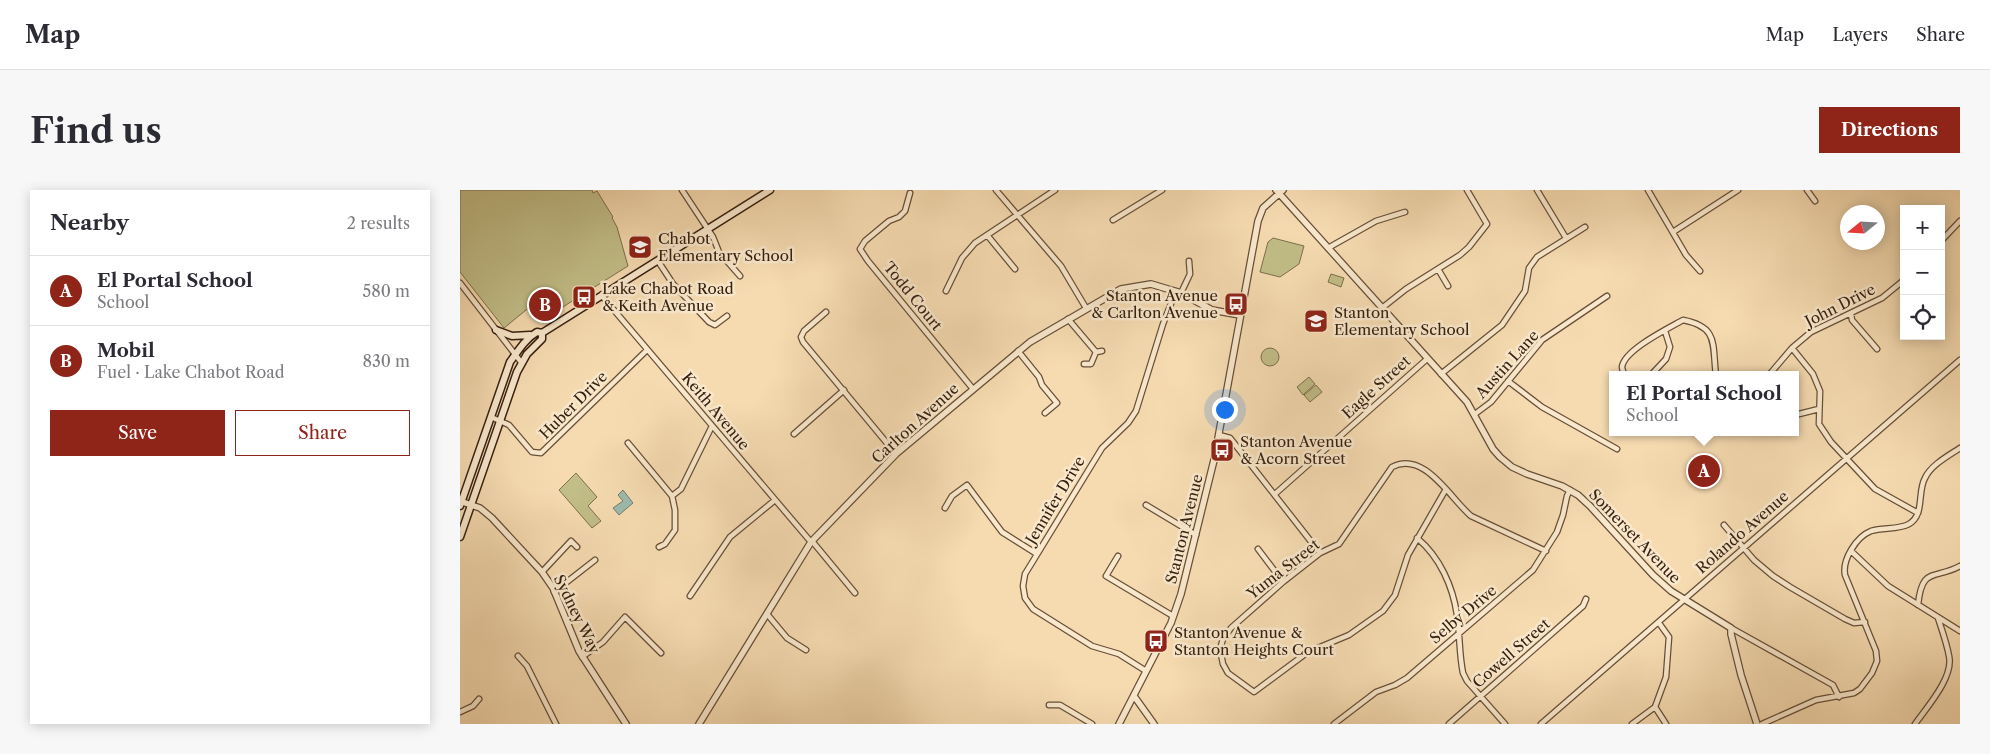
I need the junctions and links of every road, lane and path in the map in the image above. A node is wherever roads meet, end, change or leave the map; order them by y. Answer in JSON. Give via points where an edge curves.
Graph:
{"nodes":[{"id":1,"x":682,"y":190,"type":"edge"},
{"id":2,"x":770,"y":190,"type":"edge"},
{"id":3,"x":996,"y":190,"type":"edge"},
{"id":4,"x":1055,"y":190,"type":"edge"},
{"id":5,"x":1162,"y":190,"type":"edge"},
{"id":6,"x":1467,"y":190,"type":"edge"},
{"id":7,"x":1537,"y":190,"type":"edge"},
{"id":8,"x":1648,"y":190,"type":"edge"},
{"id":9,"x":1738,"y":190,"type":"edge"},
{"id":10,"x":1807,"y":190,"type":"edge"},
{"id":11,"x":1279,"y":191,"type":"edge"},
{"id":12,"x":910,"y":193,"type":"dead end"},
{"id":13,"x":1815,"y":201,"type":"dead end"},
{"id":14,"x":1405,"y":212,"type":"dead end"},
{"id":15,"x":1018,"y":215,"type":"junction"},
{"id":16,"x":1113,"y":220,"type":"dead end"},
{"id":17,"x":1960,"y":221,"type":"edge"},
{"id":18,"x":1585,"y":227,"type":"dead end"},
{"id":19,"x":708,"y":230,"type":"junction"},
{"id":20,"x":1673,"y":232,"type":"junction"},
{"id":21,"x":987,"y":235,"type":"junction"},
{"id":22,"x":1945,"y":237,"type":"edge"},
{"id":23,"x":1566,"y":238,"type":"junction"},
{"id":24,"x":1328,"y":248,"type":"junction"},
{"id":25,"x":658,"y":261,"type":"junction"},
{"id":26,"x":1189,"y":261,"type":"dead end"},
{"id":27,"x":1015,"y":269,"type":"dead end"},
{"id":28,"x":1438,"y":269,"type":"junction"},
{"id":29,"x":1700,"y":271,"type":"dead end"},
{"id":30,"x":740,"y":276,"type":"dead end"},
{"id":31,"x":1900,"y":283,"type":"edge"},
{"id":32,"x":460,"y":284,"type":"edge"},
{"id":33,"x":1448,"y":286,"type":"dead end"},
{"id":34,"x":946,"y":291,"type":"dead end"},
{"id":35,"x":1178,"y":292,"type":"junction"},
{"id":36,"x":602,"y":296,"type":"junction"},
{"id":37,"x":1607,"y":296,"type":"dead end"},
{"id":38,"x":1086,"y":308,"type":"junction"},
{"id":39,"x":1382,"y":308,"type":"junction"},
{"id":40,"x":826,"y":312,"type":"dead end"},
{"id":41,"x":1850,"y":314,"type":"junction"},
{"id":42,"x":1240,"y":315,"type":"junction"},
{"id":43,"x":727,"y":316,"type":"dead end"},
{"id":44,"x":1068,"y":319,"type":"junction"},
{"id":45,"x":496,"y":330,"type":"junction"},
{"id":46,"x":1665,"y":330,"type":"junction"},
{"id":47,"x":534,"y":333,"type":"junction"},
{"id":48,"x":542,"y":333,"type":"junction"},
{"id":49,"x":1792,"y":348,"type":"junction"},
{"id":50,"x":1877,"y":349,"type":"dead end"},
{"id":51,"x":647,"y":350,"type":"junction"},
{"id":52,"x":1018,"y":352,"type":"junction"},
{"id":53,"x":515,"y":355,"type":"junction"},
{"id":54,"x":1427,"y":359,"type":"junction"},
{"id":55,"x":1960,"y":360,"type":"edge"},
{"id":56,"x":521,"y":362,"type":"junction"},
{"id":57,"x":1084,"y":364,"type":"dead end"},
{"id":58,"x":1623,"y":371,"type":"edge"},
{"id":59,"x":1655,"y":371,"type":"edge"},
{"id":60,"x":1716,"y":371,"type":"edge"},
{"id":61,"x":1772,"y":371,"type":"edge"},
{"id":62,"x":1441,"y":374,"type":"junction"},
{"id":63,"x":1508,"y":381,"type":"junction"},
{"id":64,"x":973,"y":389,"type":"junction"},
{"id":65,"x":844,"y":390,"type":"junction"},
{"id":66,"x":1819,"y":409,"type":"junction"},
{"id":67,"x":1046,"y":413,"type":"dead end"},
{"id":68,"x":1474,"y":414,"type":"junction"},
{"id":69,"x":1799,"y":414,"type":"edge"},
{"id":70,"x":491,"y":417,"type":"junction"},
{"id":71,"x":500,"y":419,"type":"junction"},
{"id":72,"x":712,"y":426,"type":"junction"},
{"id":73,"x":794,"y":434,"type":"dead end"},
{"id":74,"x":1219,"y":435,"type":"junction"},
{"id":75,"x":628,"y":443,"type":"dead end"},
{"id":76,"x":1960,"y":448,"type":"edge"},
{"id":77,"x":1617,"y":449,"type":"dead end"},
{"id":78,"x":896,"y":454,"type":"junction"},
{"id":79,"x":1846,"y":459,"type":"junction"},
{"id":80,"x":1446,"y":489,"type":"junction"},
{"id":81,"x":1570,"y":490,"type":"junction"},
{"id":82,"x":1276,"y":494,"type":"junction"},
{"id":83,"x":672,"y":496,"type":"junction"},
{"id":84,"x":775,"y":500,"type":"junction"},
{"id":85,"x":461,"y":503,"type":"edge"},
{"id":86,"x":471,"y":505,"type":"junction"},
{"id":87,"x":1146,"y":506,"type":"dead end"},
{"id":88,"x":945,"y":508,"type":"dead end"},
{"id":89,"x":1918,"y":513,"type":"junction"},
{"id":90,"x":1724,"y":525,"type":"dead end"},
{"id":91,"x":1196,"y":535,"type":"junction"},
{"id":92,"x":460,"y":537,"type":"edge"},
{"id":93,"x":1417,"y":538,"type":"junction"},
{"id":94,"x":811,"y":542,"type":"junction"},
{"id":95,"x":577,"y":547,"type":"dead end"},
{"id":96,"x":659,"y":547,"type":"dead end"},
{"id":97,"x":1743,"y":548,"type":"junction"},
{"id":98,"x":1258,"y":549,"type":"dead end"},
{"id":99,"x":1546,"y":551,"type":"junction"},
{"id":100,"x":1851,"y":551,"type":"junction"},
{"id":101,"x":1320,"y":553,"type":"junction"},
{"id":102,"x":1037,"y":554,"type":"junction"},
{"id":103,"x":1118,"y":556,"type":"dead end"},
{"id":104,"x":596,"y":560,"type":"dead end"},
{"id":105,"x":1960,"y":566,"type":"edge"},
{"id":106,"x":542,"y":572,"type":"junction"},
{"id":107,"x":1282,"y":582,"type":"junction"},
{"id":108,"x":554,"y":592,"type":"junction"},
{"id":109,"x":855,"y":593,"type":"dead end"},
{"id":110,"x":690,"y":596,"type":"dead end"},
{"id":111,"x":1586,"y":598,"type":"dead end"},
{"id":112,"x":1683,"y":600,"type":"junction"},
{"id":113,"x":1918,"y":605,"type":"junction"},
{"id":114,"x":767,"y":614,"type":"junction"},
{"id":115,"x":1174,"y":616,"type":"junction"},
{"id":116,"x":1938,"y":618,"type":"junction"},
{"id":117,"x":1865,"y":622,"type":"junction"},
{"id":118,"x":1659,"y":623,"type":"junction"},
{"id":119,"x":1731,"y":628,"type":"junction"},
{"id":120,"x":1960,"y":631,"type":"edge"},
{"id":121,"x":1459,"y":635,"type":"junction"},
{"id":122,"x":806,"y":650,"type":"dead end"},
{"id":123,"x":661,"y":653,"type":"dead end"},
{"id":124,"x":518,"y":656,"type":"dead end"},
{"id":125,"x":582,"y":657,"type":"junction"},
{"id":126,"x":1146,"y":671,"type":"junction"},
{"id":127,"x":1134,"y":696,"type":"junction"},
{"id":128,"x":1480,"y":696,"type":"junction"},
{"id":129,"x":1839,"y":697,"type":"junction"},
{"id":130,"x":479,"y":699,"type":"dead end"},
{"id":131,"x":1049,"y":706,"type":"dead end"},
{"id":132,"x":1655,"y":707,"type":"junction"},
{"id":133,"x":460,"y":712,"type":"edge"},
{"id":134,"x":556,"y":724,"type":"edge"},
{"id":135,"x":626,"y":724,"type":"edge"},
{"id":136,"x":699,"y":724,"type":"edge"},
{"id":137,"x":1092,"y":724,"type":"edge"},
{"id":138,"x":1119,"y":724,"type":"edge"},
{"id":139,"x":1154,"y":724,"type":"edge"},
{"id":140,"x":1334,"y":724,"type":"edge"},
{"id":141,"x":1449,"y":724,"type":"edge"},
{"id":142,"x":1505,"y":724,"type":"edge"},
{"id":143,"x":1540,"y":724,"type":"edge"},
{"id":144,"x":1632,"y":724,"type":"edge"},
{"id":145,"x":1666,"y":724,"type":"edge"},
{"id":146,"x":1757,"y":724,"type":"edge"},
{"id":147,"x":1762,"y":724,"type":"edge"},
{"id":148,"x":1915,"y":724,"type":"edge"}],
"edges":[{"from":1,"to":19,"type":"street"},
{"from":2,"to":19,"type":"main road"},
{"from":3,"to":15,"type":"street"},
{"from":4,"to":15,"type":"street"},
{"from":5,"to":16,"type":"street"},
{"from":6,"to":28,"type":"street","via":[[1487,224],[1465,252]]},
{"from":7,"to":23,"type":"street"},
{"from":8,"to":20,"type":"street"},
{"from":9,"to":20,"type":"street"},
{"from":10,"to":13,"type":"street"},
{"from":11,"to":24,"type":"street","name":"Somerset Avenue"},
{"from":11,"to":42,"type":"street","name":"Stanton Avenue","via":[[1259,215]]},
{"from":12,"to":64,"type":"street","name":"Todd Court","via":[[905,211],[860,248]]},
{"from":14,"to":24,"type":"street","via":[[1376,220]]},
{"from":15,"to":21,"type":"street"},
{"from":15,"to":38,"type":"street","via":[[1061,266]]},
{"from":17,"to":22,"type":"street"},
{"from":18,"to":23,"type":"street"},
{"from":19,"to":25,"type":"main road"},
{"from":19,"to":30,"type":"street","via":[[719,252]]},
{"from":20,"to":29,"type":"street"},
{"from":21,"to":27,"type":"street"},
{"from":21,"to":34,"type":"street","via":[[962,258]]},
{"from":23,"to":62,"type":"street","via":[[1534,260],[1529,268],[1525,291],[1497,331]]},
{"from":24,"to":39,"type":"street","name":"Somerset Avenue"},
{"from":25,"to":36,"type":"main road"},
{"from":25,"to":43,"type":"street","via":[[673,284],[709,322],[715,325]]},
{"from":26,"to":35,"type":"street","name":"Jennifer Drive","via":[[1190,274]]},
{"from":28,"to":33,"type":"street"},
{"from":28,"to":39,"type":"street"},
{"from":31,"to":41,"type":"street","name":"John Drive","via":[[1882,298]]},
{"from":32,"to":45,"type":"street"},
{"from":35,"to":38,"type":"street","name":"Carlton Avenue","via":[[1151,284],[1121,289]]},
{"from":35,"to":42,"type":"street","name":"Carlton Avenue","via":[[1212,310]]},
{"from":35,"to":102,"type":"street","name":"Jennifer Drive","via":[[1163,324],[1136,410],[1128,423],[1102,448]]},
{"from":36,"to":48,"type":"main road"},
{"from":36,"to":51,"type":"street","name":"Keith Avenue"},
{"from":37,"to":63,"type":"street","name":"Austin Lane","via":[[1542,340]]},
{"from":38,"to":44,"type":"street","name":"Carlton Avenue"},
{"from":39,"to":54,"type":"street","name":"Somerset Avenue"},
{"from":40,"to":65,"type":"street","via":[[801,337]]},
{"from":41,"to":49,"type":"street","name":"John Drive","via":[[1811,332]]},
{"from":41,"to":50,"type":"street"},
{"from":42,"to":74,"type":"street","name":"Stanton Avenue"},
{"from":44,"to":52,"type":"street","name":"Carlton Avenue"},
{"from":44,"to":57,"type":"street","via":[[1099,351],[1091,364]]},
{"from":45,"to":47,"type":"main road","via":[[521,337]]},
{"from":45,"to":53,"type":"street"},
{"from":46,"to":58,"type":"street","via":[[1631,354],[1624,362]]},
{"from":46,"to":59,"type":"street","via":[[1670,346],[1666,359]]},
{"from":46,"to":60,"type":"street","via":[[1683,320],[1698,323],[1707,330],[1712,341]]},
{"from":47,"to":48,"type":"main road"},
{"from":47,"to":53,"type":"main road"},
{"from":48,"to":56,"type":"main road","via":[[542,339]]},
{"from":49,"to":61,"type":"street","name":"John Drive"},
{"from":49,"to":66,"type":"street","via":[[1813,374],[1820,391]]},
{"from":51,"to":71,"type":"street","name":"Huber Drive","via":[[541,453],[532,452]]},
{"from":51,"to":72,"type":"street","name":"Keith Avenue"},
{"from":52,"to":64,"type":"street","name":"Carlton Avenue"},
{"from":52,"to":67,"type":"street","via":[[1057,403]]},
{"from":53,"to":56,"type":"street"},
{"from":53,"to":70,"type":"main road"},
{"from":54,"to":62,"type":"street","name":"Somerset Avenue"},
{"from":54,"to":82,"type":"street","name":"Eagle Street"},
{"from":55,"to":79,"type":"street","name":"Rolando Avenue"},
{"from":56,"to":71,"type":"main road"},
{"from":62,"to":68,"type":"street","name":"Somerset Avenue"},
{"from":63,"to":68,"type":"street","name":"Austin Lane","via":[[1489,405]]},
{"from":63,"to":77,"type":"street","via":[[1542,407]]},
{"from":64,"to":78,"type":"street","name":"Carlton Avenue"},
{"from":65,"to":73,"type":"street"},
{"from":65,"to":78,"type":"street"},
{"from":66,"to":69,"type":"street"},
{"from":66,"to":79,"type":"street","via":[[1820,427]]},
{"from":68,"to":81,"type":"street","name":"Somerset Avenue","via":[[1493,449],[1505,462]]},
{"from":70,"to":71,"type":"street"},
{"from":70,"to":85,"type":"main road"},
{"from":71,"to":86,"type":"main road"},
{"from":72,"to":83,"type":"street","via":[[681,489]]},
{"from":72,"to":84,"type":"street","name":"Keith Avenue"},
{"from":74,"to":82,"type":"street","via":[[1230,438]]},
{"from":74,"to":91,"type":"street","name":"Stanton Avenue"},
{"from":75,"to":83,"type":"street"},
{"from":76,"to":89,"type":"street","via":[[1925,476]]},
{"from":78,"to":94,"type":"street","name":"Carlton Avenue"},
{"from":79,"to":89,"type":"street","via":[[1875,489]]},
{"from":79,"to":97,"type":"street","name":"Rolando Avenue"},
{"from":80,"to":93,"type":"street"},
{"from":80,"to":99,"type":"street","via":[[1471,516]]},
{"from":80,"to":101,"type":"street","name":"Yuma Street","via":[[1425,470],[1406,462],[1392,467],[1339,544]]},
{"from":81,"to":99,"type":"street","name":"Selby Drive","via":[[1561,524]]},
{"from":81,"to":112,"type":"street","name":"Somerset Avenue","via":[[1590,506],[1653,575]]},
{"from":82,"to":101,"type":"street"},
{"from":83,"to":96,"type":"street","via":[[676,530]]},
{"from":84,"to":94,"type":"street","name":"Keith Avenue"},
{"from":84,"to":110,"type":"street","via":[[730,537]]},
{"from":85,"to":86,"type":"street","name":"Sydney Way"},
{"from":86,"to":92,"type":"main road"},
{"from":86,"to":106,"type":"street","name":"Sydney Way","via":[[492,518]]},
{"from":87,"to":91,"type":"street"},
{"from":88,"to":102,"type":"street","via":[[952,496],[967,485],[1002,532]]},
{"from":89,"to":100,"type":"street","via":[[1908,524],[1866,534]]},
{"from":90,"to":97,"type":"street"},
{"from":91,"to":115,"type":"street","name":"Stanton Avenue"},
{"from":93,"to":107,"type":"street","name":"Yuma Street","via":[[1395,595],[1383,611],[1349,635],[1308,652],[1254,692],[1228,673],[1220,649],[1230,628]]},
{"from":93,"to":121,"type":"street","via":[[1437,560],[1450,585]]},
{"from":94,"to":109,"type":"street","name":"Keith Avenue"},
{"from":94,"to":114,"type":"street","name":"Carlton Avenue"},
{"from":95,"to":106,"type":"street","via":[[572,541]]},
{"from":97,"to":112,"type":"street","name":"Rolando Avenue"},
{"from":97,"to":117,"type":"street","via":[[1790,588],[1854,623]]},
{"from":98,"to":107,"type":"street"},
{"from":99,"to":121,"type":"street","name":"Selby Drive","via":[[1533,570]]},
{"from":100,"to":113,"type":"street","via":[[1879,579]]},
{"from":100,"to":117,"type":"street","via":[[1844,568]]},
{"from":101,"to":107,"type":"street","name":"Yuma Street"},
{"from":102,"to":126,"type":"street","name":"Jennifer Drive","via":[[1023,582],[1030,606],[1092,646],[1119,654]]},
{"from":103,"to":115,"type":"street","via":[[1106,576]]},
{"from":104,"to":108,"type":"street"},
{"from":105,"to":113,"type":"street","via":[[1924,580]]},
{"from":106,"to":108,"type":"street","name":"Sydney Way"},
{"from":108,"to":125,"type":"street","name":"Sydney Way"},
{"from":111,"to":128,"type":"street","name":"Cowell Street","via":[[1583,606]]},
{"from":112,"to":118,"type":"street","name":"Rolando Avenue"},
{"from":112,"to":119,"type":"street","name":"Somerset Avenue"},
{"from":113,"to":116,"type":"street"},
{"from":114,"to":122,"type":"street","via":[[787,638]]},
{"from":114,"to":136,"type":"street","name":"Carlton Avenue"},
{"from":115,"to":126,"type":"street","name":"Stanton Avenue"},
{"from":116,"to":120,"type":"street"},
{"from":116,"to":148,"type":"street","via":[[1950,657],[1949,668],[1938,692]]},
{"from":117,"to":129,"type":"street","via":[[1876,651],[1876,667],[1857,691]]},
{"from":118,"to":132,"type":"street","via":[[1669,636],[1666,677]]},
{"from":118,"to":143,"type":"street","name":"Rolando Avenue"},
{"from":119,"to":129,"type":"street","name":"Somerset Avenue","via":[[1833,685]]},
{"from":119,"to":146,"type":"street","via":[[1741,676]]},
{"from":121,"to":128,"type":"street","via":[[1463,673]]},
{"from":121,"to":140,"type":"street","name":"Selby Drive","via":[[1401,682],[1376,692]]},
{"from":123,"to":125,"type":"street","via":[[625,617],[603,642]]},
{"from":124,"to":134,"type":"street","via":[[527,666]]},
{"from":125,"to":135,"type":"street","name":"Sydney Way"},
{"from":126,"to":127,"type":"street","name":"Stanton Avenue"},
{"from":127,"to":138,"type":"street","name":"Stanton Avenue"},
{"from":127,"to":139,"type":"street"},
{"from":128,"to":141,"type":"street","name":"Cowell Street"},
{"from":128,"to":142,"type":"street"},
{"from":129,"to":147,"type":"street","via":[[1816,700]]},
{"from":130,"to":133,"type":"street"},
{"from":131,"to":137,"type":"street","via":[[1060,705]]},
{"from":132,"to":144,"type":"street"},
{"from":132,"to":145,"type":"street"}]}
